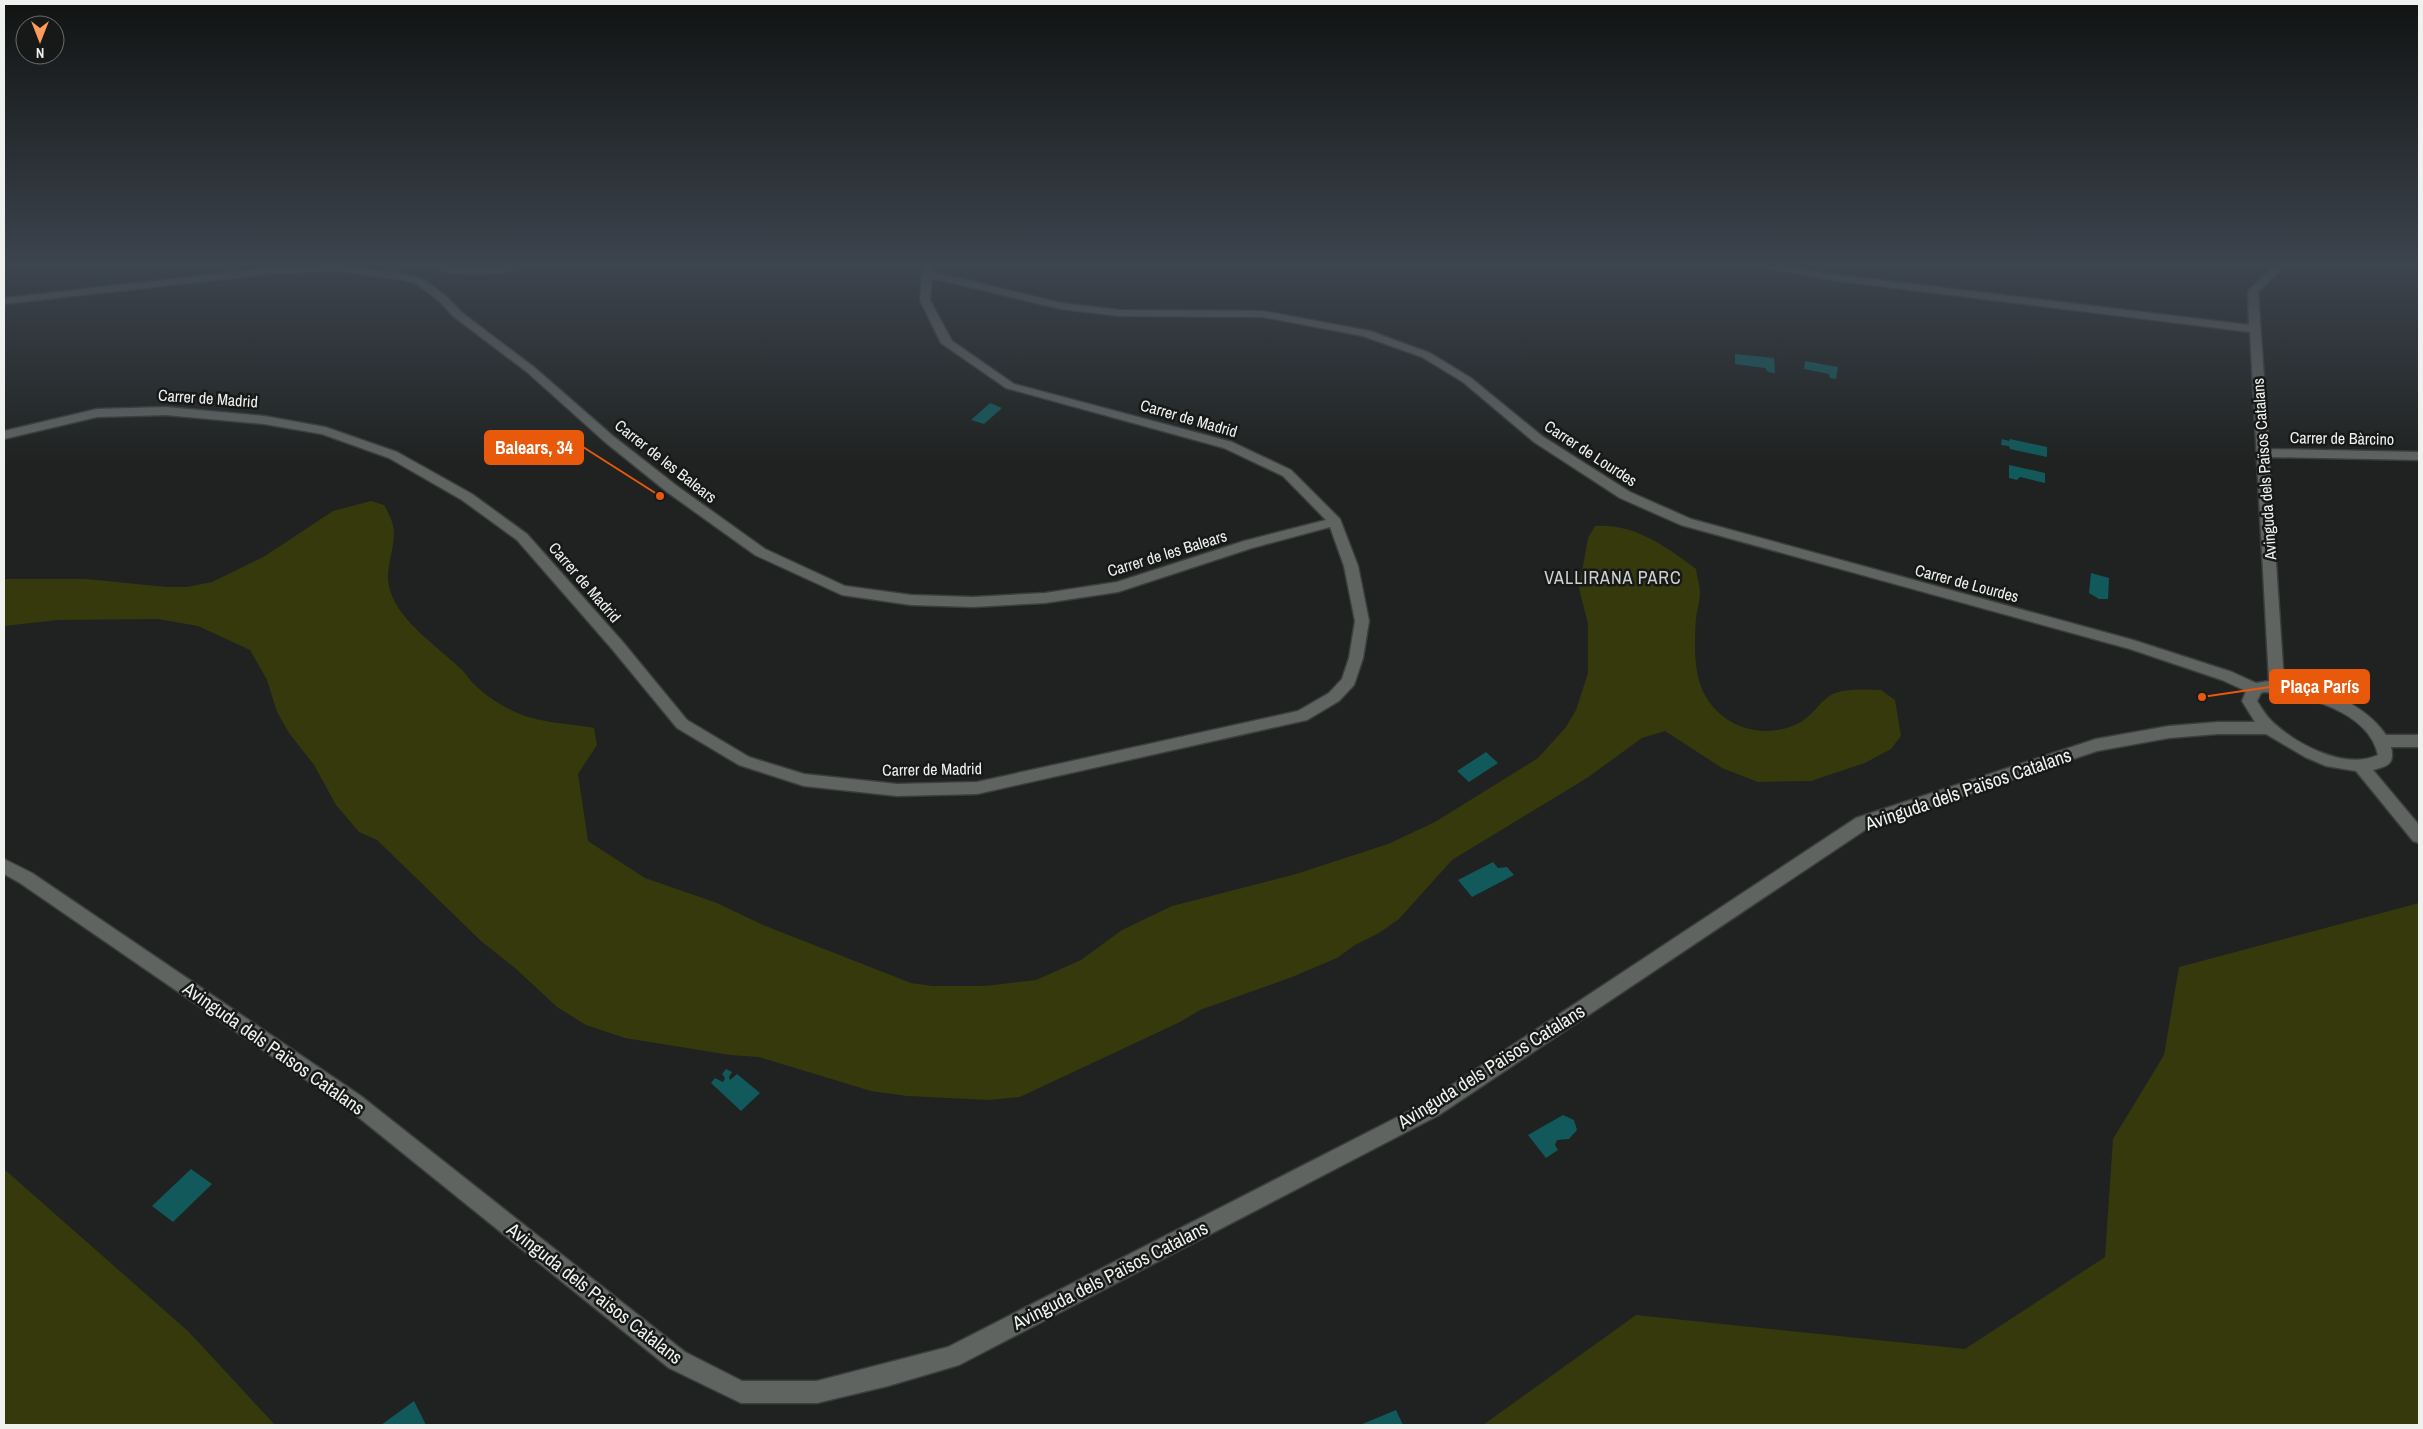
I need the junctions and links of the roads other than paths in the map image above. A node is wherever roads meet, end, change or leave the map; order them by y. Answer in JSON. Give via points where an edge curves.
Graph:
{"nodes":[{"id":1,"x":479,"y":331,"type":"edge"},
{"id":2,"x":941,"y":331,"type":"edge"},
{"id":3,"x":1353,"y":331,"type":"edge"},
{"id":4,"x":2255,"y":331,"type":"edge"},
{"id":5,"x":4,"y":435,"type":"edge"},
{"id":6,"x":2263,"y":453,"type":"junction"},
{"id":7,"x":2419,"y":456,"type":"edge"},
{"id":8,"x":1335,"y":522,"type":"junction"},
{"id":9,"x":2277,"y":686,"type":"junction"},
{"id":10,"x":2255,"y":688,"type":"junction"},
{"id":11,"x":2270,"y":728,"type":"junction"},
{"id":12,"x":2382,"y":741,"type":"junction"},
{"id":13,"x":2419,"y":741,"type":"edge"},
{"id":14,"x":2361,"y":767,"type":"junction"},
{"id":15,"x":2419,"y":836,"type":"edge"},
{"id":16,"x":4,"y":866,"type":"edge"}],
"edges":[{"from":1,"to":8,"type":"street","name":"Carrer de les Balears","via":[[672,489],[760,552],[842,590],[911,600],[973,602],[1045,598],[1118,587],[1249,544]]},
{"from":2,"to":8,"type":"street","name":"Carrer de Madrid","via":[[947,343],[1010,386],[1228,445],[1287,473]]},
{"from":3,"to":10,"type":"street","name":"Carrer de Lourdes","via":[[1426,355],[1467,380],[1538,439],[1625,495],[1686,522],[2133,645]]},
{"from":4,"to":6,"type":"street","name":"Avinguda dels Països Catalans"},
{"from":5,"to":8,"type":"street","name":"Carrer de Madrid","via":[[96,413],[166,411],[264,420],[325,431],[393,455],[467,496],[522,537],[682,724],[744,761],[804,780],[897,790],[977,788],[1302,716],[1334,697],[1349,680],[1362,622],[1351,566]]},
{"from":6,"to":7,"type":"street","name":"Carrer de Bàrcino"},
{"from":6,"to":9,"type":"street","name":"Avinguda dels Països Catalans"},
{"from":9,"to":10,"type":"street"},
{"from":9,"to":12,"type":"street","via":[[2312,693],[2353,712]]},
{"from":10,"to":11,"type":"street","via":[[2249,701]]},
{"from":11,"to":14,"type":"street","via":[[2300,747],[2340,765]]},
{"from":11,"to":16,"type":"street","name":"Avinguda dels Països Catalans","via":[[2169,732],[2096,745],[1862,823],[1432,1108],[951,1357],[817,1392],[741,1392],[677,1360],[354,1102]]},
{"from":12,"to":13,"type":"street"},
{"from":12,"to":14,"type":"street","via":[[2387,751],[2386,758],[2377,765]]},
{"from":14,"to":15,"type":"street"}]}
